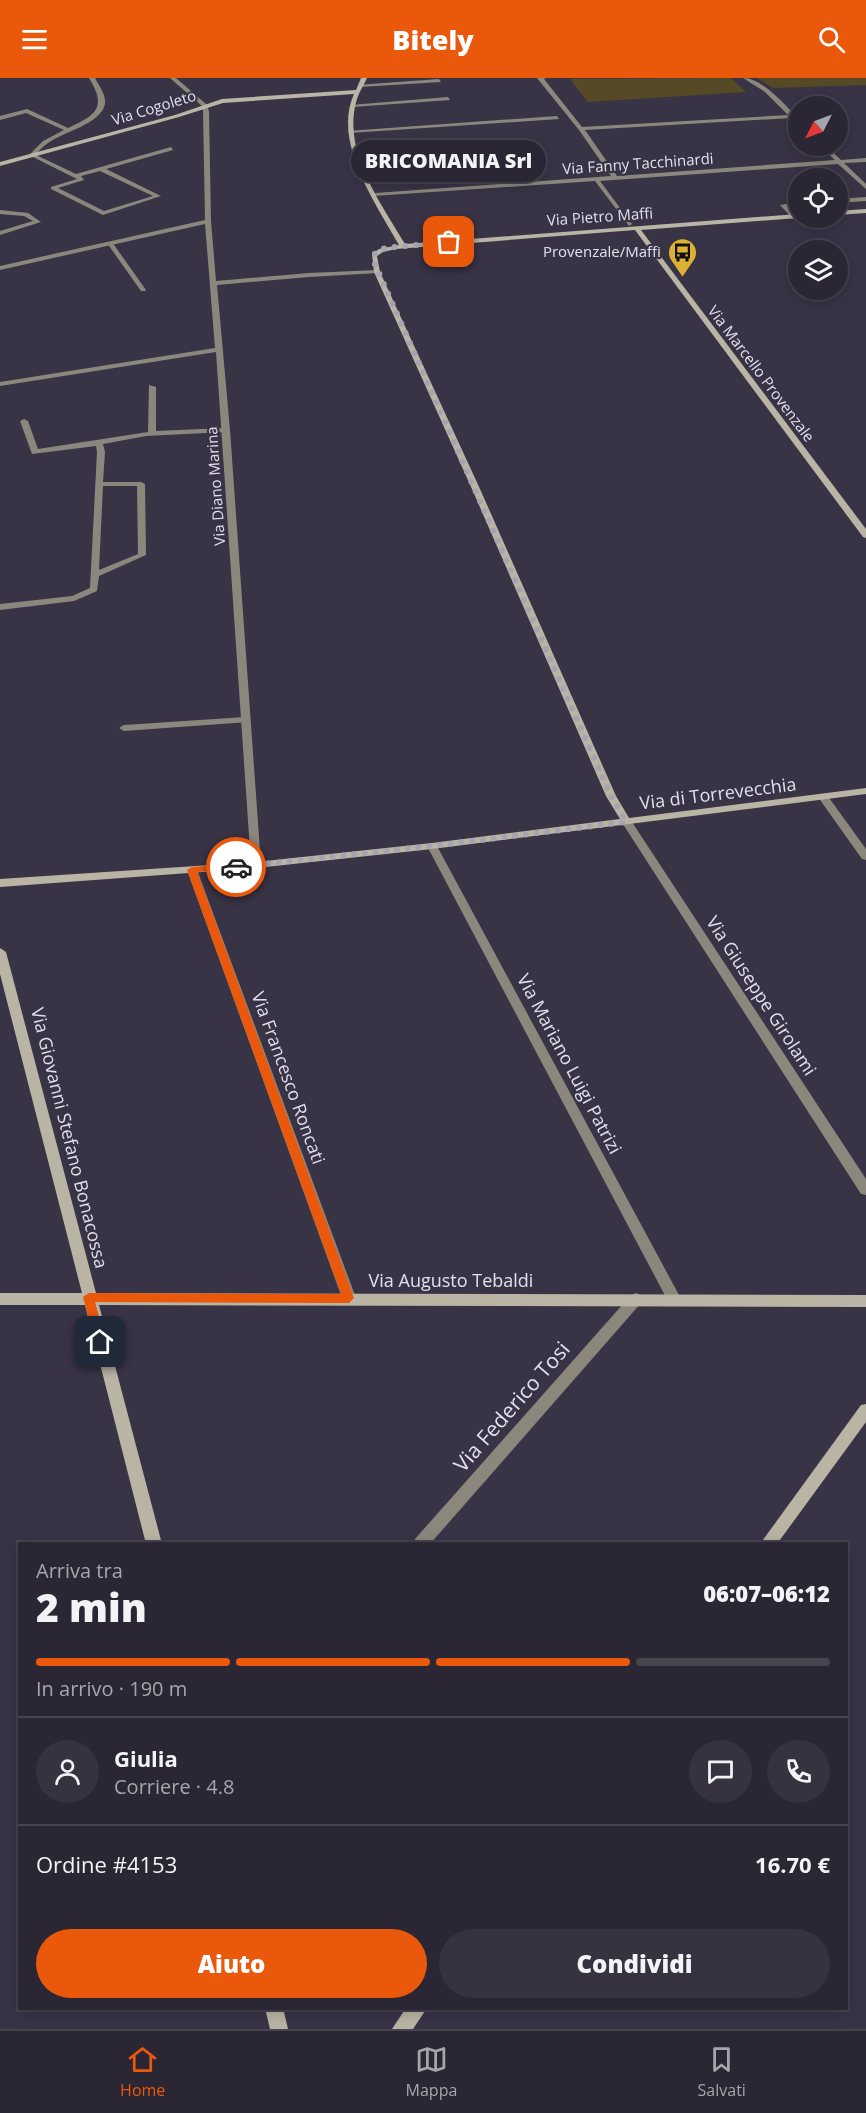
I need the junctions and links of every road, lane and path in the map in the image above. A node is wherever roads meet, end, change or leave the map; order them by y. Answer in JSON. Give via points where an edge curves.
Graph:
{"nodes":[{"id":1,"x":92,"y":78,"type":"edge"},
{"id":2,"x":173,"y":78,"type":"edge"},
{"id":3,"x":364,"y":78,"type":"edge"},
{"id":4,"x":543,"y":78,"type":"edge"},
{"id":5,"x":746,"y":78,"type":"edge"},
{"id":6,"x":439,"y":81,"type":"dead end"},
{"id":7,"x":360,"y":85,"type":"junction"},
{"id":8,"x":356,"y":92,"type":"junction"},
{"id":9,"x":448,"y":99,"type":"dead end"},
{"id":10,"x":204,"y":105,"type":"junction"},
{"id":11,"x":353,"y":105,"type":"junction"},
{"id":12,"x":788,"y":112,"type":"edge"},
{"id":13,"x":0,"y":118,"type":"edge"},
{"id":14,"x":558,"y":118,"type":"dead end"},
{"id":15,"x":788,"y":119,"type":"edge"},
{"id":16,"x":581,"y":129,"type":"junction"},
{"id":17,"x":69,"y":130,"type":"junction"},
{"id":18,"x":350,"y":131,"type":"junction"},
{"id":19,"x":171,"y":149,"type":"dead end"},
{"id":20,"x":32,"y":155,"type":"junction"},
{"id":21,"x":833,"y":156,"type":"edge"},
{"id":22,"x":866,"y":160,"type":"edge"},
{"id":23,"x":839,"y":162,"type":"junction"},
{"id":24,"x":0,"y":164,"type":"edge"},
{"id":25,"x":100,"y":169,"type":"junction"},
{"id":26,"x":76,"y":176,"type":"junction"},
{"id":27,"x":615,"y":178,"type":"junction"},
{"id":28,"x":596,"y":179,"type":"junction"},
{"id":29,"x":866,"y":188,"type":"edge"},
{"id":30,"x":375,"y":195,"type":"junction"},
{"id":31,"x":866,"y":199,"type":"edge"},
{"id":32,"x":848,"y":200,"type":"edge"},
{"id":33,"x":866,"y":211,"type":"edge"},
{"id":34,"x":0,"y":212,"type":"edge"},
{"id":35,"x":848,"y":212,"type":"edge"},
{"id":36,"x":788,"y":216,"type":"edge"},
{"id":37,"x":208,"y":221,"type":"junction"},
{"id":38,"x":632,"y":226,"type":"junction"},
{"id":39,"x":0,"y":233,"type":"edge"},
{"id":40,"x":111,"y":243,"type":"junction"},
{"id":41,"x":403,"y":246,"type":"junction"},
{"id":42,"x":0,"y":268,"type":"edge"},
{"id":43,"x":377,"y":272,"type":"junction"},
{"id":44,"x":215,"y":283,"type":"junction"},
{"id":45,"x":143,"y":290,"type":"dead end"},
{"id":46,"x":217,"y":350,"type":"junction"},
{"id":47,"x":0,"y":384,"type":"edge"},
{"id":48,"x":152,"y":387,"type":"dead end"},
{"id":49,"x":24,"y":421,"type":"dead end"},
{"id":50,"x":226,"y":430,"type":"junction"},
{"id":51,"x":152,"y":434,"type":"junction"},
{"id":52,"x":99,"y":443,"type":"junction"},
{"id":53,"x":99,"y":484,"type":"junction"},
{"id":54,"x":866,"y":536,"type":"edge"},
{"id":55,"x":96,"y":574,"type":"junction"},
{"id":56,"x":0,"y":607,"type":"edge"},
{"id":57,"x":246,"y":720,"type":"junction"},
{"id":58,"x":124,"y":728,"type":"dead end"},
{"id":59,"x":866,"y":791,"type":"edge"},
{"id":60,"x":823,"y":797,"type":"junction"},
{"id":61,"x":626,"y":822,"type":"junction"},
{"id":62,"x":432,"y":846,"type":"junction"},
{"id":63,"x":866,"y":857,"type":"edge"},
{"id":64,"x":256,"y":865,"type":"junction"},
{"id":65,"x":192,"y":870,"type":"junction"},
{"id":66,"x":0,"y":883,"type":"edge"},
{"id":67,"x":0,"y":952,"type":"edge"},
{"id":68,"x":866,"y":1190,"type":"edge"},
{"id":69,"x":89,"y":1297,"type":"junction"},
{"id":70,"x":349,"y":1298,"type":"junction"},
{"id":71,"x":0,"y":1299,"type":"edge"},
{"id":72,"x":636,"y":1299,"type":"junction"},
{"id":73,"x":674,"y":1299,"type":"junction"},
{"id":74,"x":866,"y":1301,"type":"edge"},
{"id":75,"x":866,"y":1410,"type":"edge"},
{"id":76,"x":153,"y":1542,"type":"edge"},
{"id":77,"x":422,"y":1542,"type":"edge"},
{"id":78,"x":768,"y":1542,"type":"edge"},
{"id":79,"x":274,"y":2010,"type":"edge"},
{"id":80,"x":416,"y":2010,"type":"edge"},
{"id":81,"x":279,"y":2029,"type":"edge"},
{"id":82,"x":401,"y":2029,"type":"edge"}],
"edges":[{"from":1,"to":17,"type":"street","name":"Via Cogoleto","via":[[102,92],[102,106],[94,117]]},
{"from":2,"to":10,"type":"street"},
{"from":3,"to":7,"type":"street"},
{"from":4,"to":16,"type":"street"},
{"from":5,"to":12,"type":"street","via":[[767,91]]},
{"from":6,"to":7,"type":"street"},
{"from":7,"to":8,"type":"street"},
{"from":8,"to":10,"type":"street","name":"Via Cogoleto","via":[[243,98]]},
{"from":8,"to":11,"type":"street"},
{"from":9,"to":11,"type":"street"},
{"from":10,"to":20,"type":"street","name":"Via Cogoleto","via":[[177,116]]},
{"from":10,"to":37,"type":"street","name":"Via Diano Marina"},
{"from":11,"to":18,"type":"street"},
{"from":13,"to":17,"type":"street","via":[[27,111]]},
{"from":14,"to":18,"type":"street"},
{"from":15,"to":16,"type":"street"},
{"from":16,"to":27,"type":"street"},
{"from":17,"to":20,"type":"street","name":"Via Cogoleto","via":[[46,141]]},
{"from":18,"to":30,"type":"street","via":[[358,166]]},
{"from":19,"to":25,"type":"street"},
{"from":20,"to":24,"type":"street","name":"Via Cogoleto"},
{"from":20,"to":26,"type":"street"},
{"from":21,"to":23,"type":"street"},
{"from":22,"to":23,"type":"street","name":"Via Fanny Tacchinardi"},
{"from":23,"to":27,"type":"street","name":"Via Fanny Tacchinardi"},
{"from":23,"to":29,"type":"street"},
{"from":25,"to":26,"type":"street"},
{"from":25,"to":26,"type":"street","via":[[158,196],[103,213],[53,188],[82,179]]},
{"from":27,"to":28,"type":"street","name":"Via Fanny Tacchinardi"},
{"from":28,"to":30,"type":"street","name":"Via Fanny Tacchinardi"},
{"from":28,"to":38,"type":"street"},
{"from":30,"to":41,"type":"street"},
{"from":31,"to":32,"type":"street"},
{"from":33,"to":35,"type":"street"},
{"from":34,"to":39,"type":"street","via":[[26,214],[38,222]]},
{"from":36,"to":38,"type":"street","name":"Via Pietro Maffi"},
{"from":37,"to":40,"type":"street"},
{"from":37,"to":44,"type":"street","name":"Via Diano Marina"},
{"from":38,"to":41,"type":"street","name":"Via Pietro Maffi"},
{"from":38,"to":54,"type":"street","name":"Via Marcello Provenzale"},
{"from":40,"to":42,"type":"street"},
{"from":40,"to":45,"type":"street"},
{"from":41,"to":43,"type":"street","name":"Via Pietro Maffi","via":[[378,251],[374,258]]},
{"from":43,"to":44,"type":"street"},
{"from":43,"to":61,"type":"street","via":[[574,715]]},
{"from":44,"to":46,"type":"street","name":"Via Diano Marina"},
{"from":46,"to":47,"type":"street"},
{"from":46,"to":50,"type":"street","name":"Via Diano Marina"},
{"from":48,"to":51,"type":"street"},
{"from":49,"to":52,"type":"street","via":[[35,452]]},
{"from":50,"to":51,"type":"street"},
{"from":50,"to":57,"type":"street","name":"Via Diano Marina"},
{"from":51,"to":52,"type":"street"},
{"from":52,"to":53,"type":"street"},
{"from":53,"to":55,"type":"street"},
{"from":53,"to":55,"type":"street","via":[[141,484],[142,555]]},
{"from":55,"to":56,"type":"street","via":[[94,589],[74,598]]},
{"from":57,"to":58,"type":"street"},
{"from":57,"to":64,"type":"street","name":"Via Diano Marina"},
{"from":59,"to":60,"type":"street","name":"Via di Torrevecchia"},
{"from":60,"to":61,"type":"street","name":"Via di Torrevecchia"},
{"from":60,"to":63,"type":"street"},
{"from":61,"to":62,"type":"street","name":"Via di Torrevecchia"},
{"from":61,"to":68,"type":"street","name":"Via Giuseppe Girolami"},
{"from":62,"to":64,"type":"street","name":"Via di Torrevecchia"},
{"from":62,"to":73,"type":"street","name":"Via Mariano Luigi Patrizi"},
{"from":64,"to":65,"type":"street","name":"Via di Torrevecchia"},
{"from":65,"to":66,"type":"street","name":"Via di Torrevecchia"},
{"from":65,"to":70,"type":"street","name":"Via Francesco Roncati"},
{"from":67,"to":69,"type":"street","name":"Via Giovanni Stefano Bonacossa"},
{"from":69,"to":70,"type":"street","name":"Via Augusto Tebaldi"},
{"from":69,"to":71,"type":"street","name":"Via Augusto Tebaldi"},
{"from":69,"to":76,"type":"street","name":"Via Giovanni Stefano Bonacossa"},
{"from":70,"to":72,"type":"street","name":"Via Augusto Tebaldi"},
{"from":72,"to":73,"type":"street","name":"Via Augusto Tebaldi"},
{"from":72,"to":77,"type":"street","name":"Via Federico Tosi"},
{"from":73,"to":74,"type":"street","name":"Via Augusto Tebaldi"},
{"from":75,"to":78,"type":"street"},
{"from":79,"to":81,"type":"street"},
{"from":80,"to":82,"type":"street"}]}
